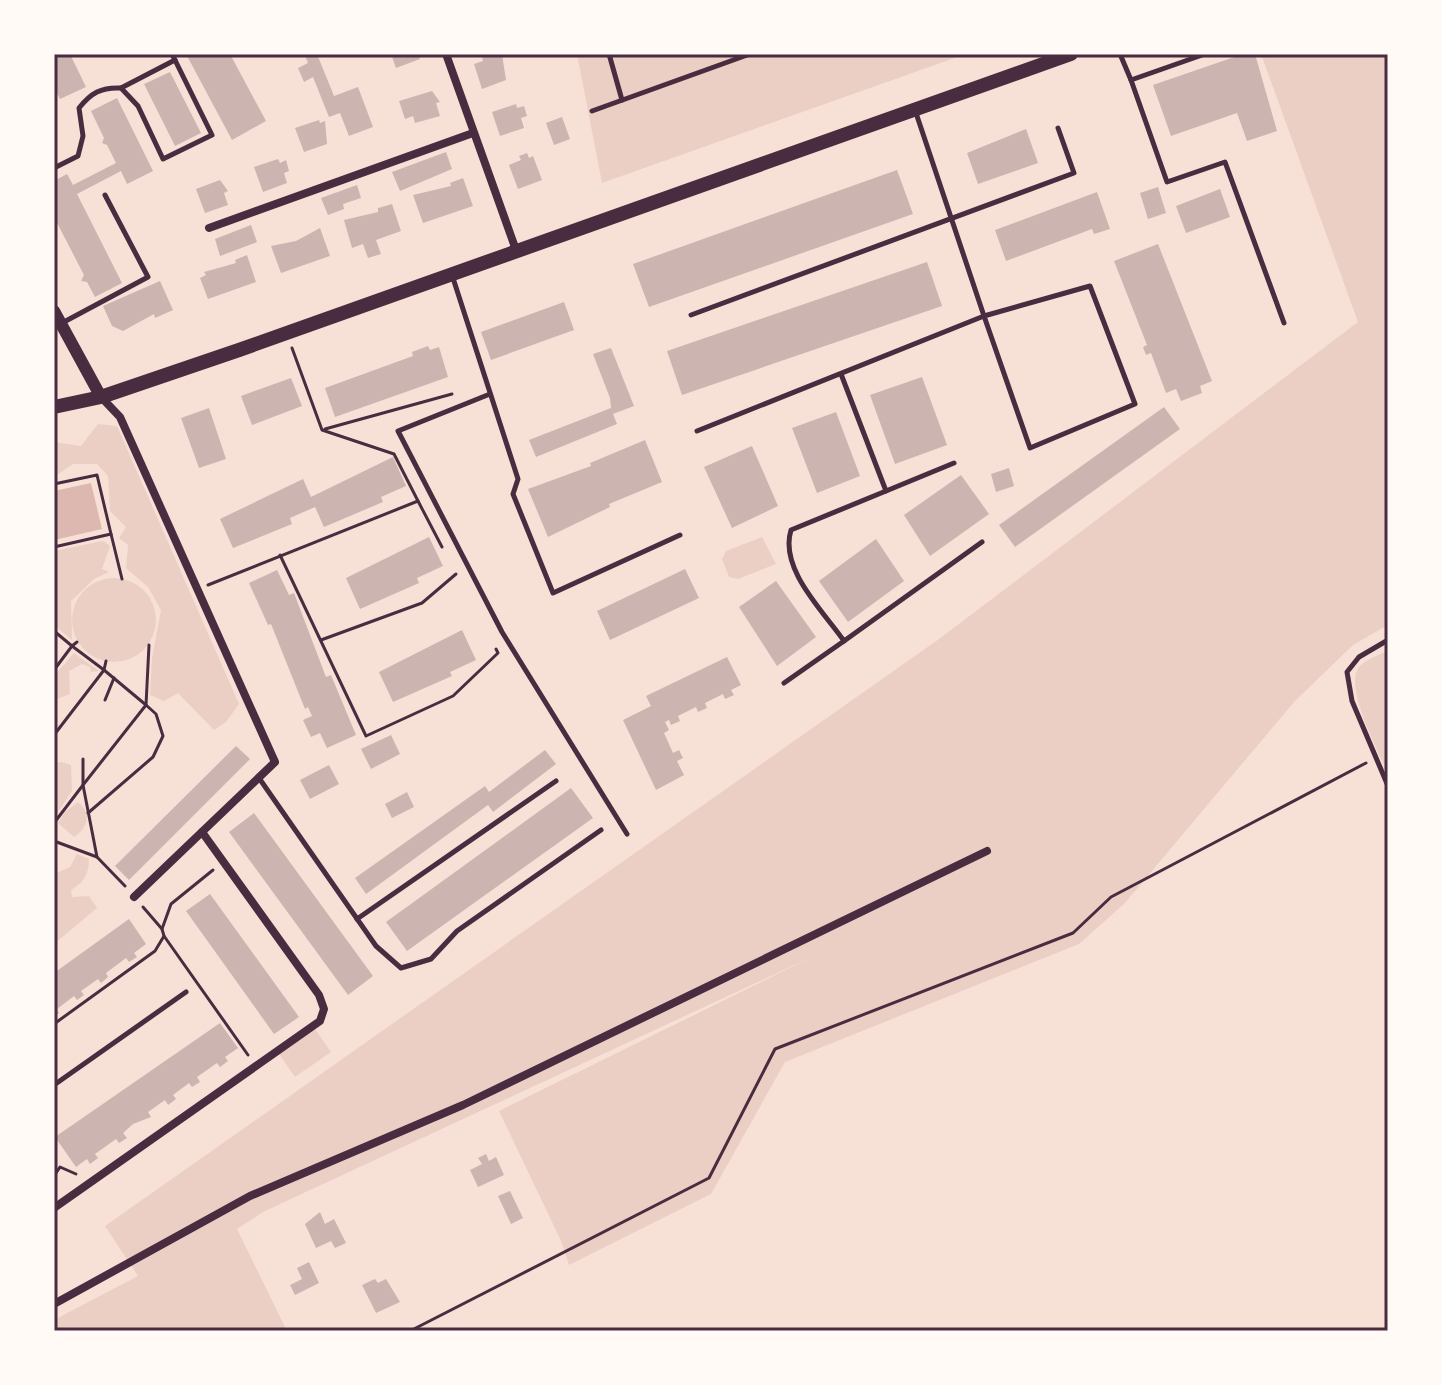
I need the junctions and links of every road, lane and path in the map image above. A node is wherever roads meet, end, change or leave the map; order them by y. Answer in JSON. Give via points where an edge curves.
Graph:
{"nodes":[{"id":1,"x":446,"y":54,"type":"edge"},
{"id":2,"x":609,"y":54,"type":"edge"},
{"id":3,"x":750,"y":54,"type":"edge"},
{"id":4,"x":1120,"y":54,"type":"edge"},
{"id":5,"x":1205,"y":54,"type":"edge"},
{"id":6,"x":1062,"y":55,"type":"edge"},
{"id":7,"x":173,"y":57,"type":"edge"},
{"id":8,"x":1131,"y":80,"type":"junction"},
{"id":9,"x":121,"y":88,"type":"junction"},
{"id":10,"x":622,"y":100,"type":"junction"},
{"id":11,"x":914,"y":109,"type":"junction"},
{"id":12,"x":592,"y":111,"type":"dead end"},
{"id":13,"x":1058,"y":128,"type":"dead end"},
{"id":14,"x":473,"y":133,"type":"junction"},
{"id":15,"x":54,"y":168,"type":"edge"},
{"id":16,"x":105,"y":195,"type":"dead end"},
{"id":17,"x":951,"y":219,"type":"junction"},
{"id":18,"x":209,"y":228,"type":"dead end"},
{"id":19,"x":516,"y":250,"type":"junction"},
{"id":20,"x":452,"y":274,"type":"junction"},
{"id":21,"x":54,"y":311,"type":"edge"},
{"id":22,"x":691,"y":315,"type":"dead end"},
{"id":23,"x":984,"y":316,"type":"junction"},
{"id":24,"x":1284,"y":323,"type":"dead end"},
{"id":25,"x":61,"y":324,"type":"junction"},
{"id":26,"x":286,"y":333,"type":"junction"},
{"id":27,"x":841,"y":374,"type":"junction"},
{"id":28,"x":461,"y":392,"type":"dead end"},
{"id":29,"x":490,"y":394,"type":"junction"},
{"id":30,"x":101,"y":397,"type":"junction"},
{"id":31,"x":54,"y":407,"type":"edge"},
{"id":32,"x":322,"y":430,"type":"junction"},
{"id":33,"x":697,"y":431,"type":"dead end"},
{"id":34,"x":954,"y":463,"type":"dead end"},
{"id":35,"x":54,"y":484,"type":"edge"},
{"id":36,"x":886,"y":491,"type":"junction"},
{"id":37,"x":418,"y":501,"type":"junction"},
{"id":38,"x":111,"y":534,"type":"junction"},
{"id":39,"x":680,"y":535,"type":"dead end"},
{"id":40,"x":982,"y":542,"type":"dead end"},
{"id":41,"x":54,"y":547,"type":"edge"},
{"id":42,"x":444,"y":550,"type":"dead end"},
{"id":43,"x":280,"y":555,"type":"junction"},
{"id":44,"x":450,"y":562,"type":"dead end"},
{"id":45,"x":122,"y":579,"type":"dead end"},
{"id":46,"x":197,"y":589,"type":"junction"},
{"id":47,"x":54,"y":631,"type":"edge"},
{"id":48,"x":320,"y":640,"type":"junction"},
{"id":49,"x":491,"y":640,"type":"dead end"},
{"id":50,"x":1388,"y":640,"type":"edge"},
{"id":51,"x":844,"y":641,"type":"junction"},
{"id":52,"x":77,"y":642,"type":"dead end"},
{"id":53,"x":149,"y":645,"type":"dead end"},
{"id":54,"x":72,"y":646,"type":"junction"},
{"id":55,"x":106,"y":661,"type":"dead end"},
{"id":56,"x":54,"y":670,"type":"edge"},
{"id":57,"x":104,"y":670,"type":"junction"},
{"id":58,"x":114,"y":678,"type":"junction"},
{"id":59,"x":784,"y":683,"type":"dead end"},
{"id":60,"x":105,"y":700,"type":"dead end"},
{"id":61,"x":146,"y":705,"type":"junction"},
{"id":62,"x":54,"y":735,"type":"edge"},
{"id":63,"x":1376,"y":757,"type":"junction"},
{"id":64,"x":83,"y":759,"type":"dead end"},
{"id":65,"x":259,"y":778,"type":"junction"},
{"id":66,"x":556,"y":781,"type":"dead end"},
{"id":67,"x":83,"y":785,"type":"junction"},
{"id":68,"x":1388,"y":786,"type":"edge"},
{"id":69,"x":88,"y":813,"type":"junction"},
{"id":70,"x":54,"y":823,"type":"edge"},
{"id":71,"x":601,"y":830,"type":"dead end"},
{"id":72,"x":202,"y":832,"type":"junction"},
{"id":73,"x":627,"y":834,"type":"dead end"},
{"id":74,"x":54,"y":841,"type":"edge"},
{"id":75,"x":987,"y":851,"type":"dead end"},
{"id":76,"x":97,"y":857,"type":"junction"},
{"id":77,"x":223,"y":861,"type":"junction"},
{"id":78,"x":134,"y":897,"type":"junction"},
{"id":79,"x":357,"y":919,"type":"junction"},
{"id":80,"x":162,"y":929,"type":"junction"},
{"id":81,"x":164,"y":936,"type":"junction"},
{"id":82,"x":186,"y":992,"type":"dead end"},
{"id":83,"x":54,"y":1024,"type":"edge"},
{"id":84,"x":248,"y":1055,"type":"dead end"},
{"id":85,"x":54,"y":1085,"type":"edge"},
{"id":86,"x":54,"y":1165,"type":"edge"},
{"id":87,"x":60,"y":1167,"type":"junction"},
{"id":88,"x":54,"y":1176,"type":"edge"},
{"id":89,"x":82,"y":1176,"type":"dead end"},
{"id":90,"x":54,"y":1208,"type":"edge"},
{"id":91,"x":54,"y":1304,"type":"edge"},
{"id":92,"x":410,"y":1331,"type":"edge"}],
"edges":[{"from":1,"to":14,"type":"street"},
{"from":2,"to":10,"type":"lane"},
{"from":3,"to":10,"type":"lane"},
{"from":4,"to":8,"type":"lane"},
{"from":5,"to":8,"type":"lane"},
{"from":6,"to":11,"type":"main road"},
{"from":7,"to":9,"type":"lane"},
{"from":7,"to":9,"type":"lane","via":[[212,135],[163,159],[138,106]]},
{"from":8,"to":24,"type":"lane","via":[[1167,182],[1225,162]]},
{"from":9,"to":15,"type":"lane","via":[[101,89],[88,97],[79,108],[81,151]]},
{"from":10,"to":12,"type":"lane"},
{"from":11,"to":17,"type":"lane"},
{"from":11,"to":19,"type":"main road"},
{"from":13,"to":17,"type":"lane","via":[[1074,173]]},
{"from":14,"to":18,"type":"street"},
{"from":14,"to":19,"type":"street"},
{"from":16,"to":25,"type":"lane","via":[[148,277]]},
{"from":17,"to":22,"type":"lane"},
{"from":17,"to":23,"type":"lane"},
{"from":19,"to":20,"type":"main road"},
{"from":20,"to":26,"type":"main road"},
{"from":20,"to":29,"type":"lane"},
{"from":21,"to":25,"type":"street"},
{"from":23,"to":23,"type":"lane","via":[[1030,448],[1135,404],[1090,286]]},
{"from":23,"to":27,"type":"lane"},
{"from":25,"to":30,"type":"street"},
{"from":26,"to":30,"type":"main road"},
{"from":26,"to":32,"type":"path"},
{"from":27,"to":33,"type":"lane"},
{"from":27,"to":36,"type":"lane"},
{"from":28,"to":32,"type":"path"},
{"from":29,"to":39,"type":"lane","via":[[518,479],[513,494],[553,593]]},
{"from":29,"to":73,"type":"lane","via":[[398,431],[502,632]]},
{"from":30,"to":31,"type":"main road"},
{"from":30,"to":46,"type":"street","via":[[120,417]]},
{"from":32,"to":37,"type":"path","via":[[394,454]]},
{"from":34,"to":36,"type":"lane"},
{"from":35,"to":38,"type":"path","via":[[97,475]]},
{"from":36,"to":51,"type":"lane","via":[[791,530],[788,540],[793,568]]},
{"from":37,"to":42,"type":"path"},
{"from":37,"to":43,"type":"path"},
{"from":38,"to":41,"type":"path"},
{"from":38,"to":45,"type":"path"},
{"from":40,"to":51,"type":"lane"},
{"from":43,"to":46,"type":"path"},
{"from":43,"to":48,"type":"path"},
{"from":44,"to":48,"type":"path","via":[[456,574],[422,603]]},
{"from":46,"to":65,"type":"street","via":[[275,762]]},
{"from":47,"to":54,"type":"path"},
{"from":48,"to":49,"type":"path","via":[[366,736],[453,696],[498,653]]},
{"from":50,"to":63,"type":"lane","via":[[1359,657],[1347,672],[1352,701]]},
{"from":51,"to":59,"type":"lane"},
{"from":52,"to":54,"type":"path"},
{"from":53,"to":61,"type":"path"},
{"from":54,"to":56,"type":"path"},
{"from":54,"to":57,"type":"path"},
{"from":55,"to":57,"type":"path"},
{"from":57,"to":58,"type":"path"},
{"from":57,"to":62,"type":"path"},
{"from":58,"to":60,"type":"path"},
{"from":58,"to":61,"type":"path"},
{"from":61,"to":67,"type":"path"},
{"from":61,"to":69,"type":"path","via":[[156,714],[163,736],[153,757]]},
{"from":63,"to":68,"type":"lane"},
{"from":63,"to":92,"type":"path","via":[[1111,897],[1073,933],[775,1049],[709,1178]]},
{"from":64,"to":67,"type":"path"},
{"from":65,"to":72,"type":"street"},
{"from":65,"to":79,"type":"lane"},
{"from":66,"to":79,"type":"lane"},
{"from":67,"to":69,"type":"path"},
{"from":67,"to":70,"type":"path"},
{"from":69,"to":76,"type":"path"},
{"from":71,"to":79,"type":"lane","via":[[457,931],[431,959],[401,968]]},
{"from":72,"to":77,"type":"street"},
{"from":72,"to":78,"type":"street"},
{"from":74,"to":76,"type":"path"},
{"from":75,"to":91,"type":"street","via":[[463,1105],[250,1196]]},
{"from":76,"to":78,"type":"path"},
{"from":77,"to":80,"type":"path","via":[[171,904]]},
{"from":77,"to":90,"type":"street","via":[[319,995],[324,1009],[320,1021]]},
{"from":78,"to":80,"type":"path"},
{"from":80,"to":81,"type":"path"},
{"from":81,"to":83,"type":"path","via":[[155,951]]},
{"from":81,"to":84,"type":"path"},
{"from":82,"to":85,"type":"lane"},
{"from":86,"to":87,"type":"path"},
{"from":87,"to":88,"type":"path"},
{"from":87,"to":89,"type":"path"}]}
